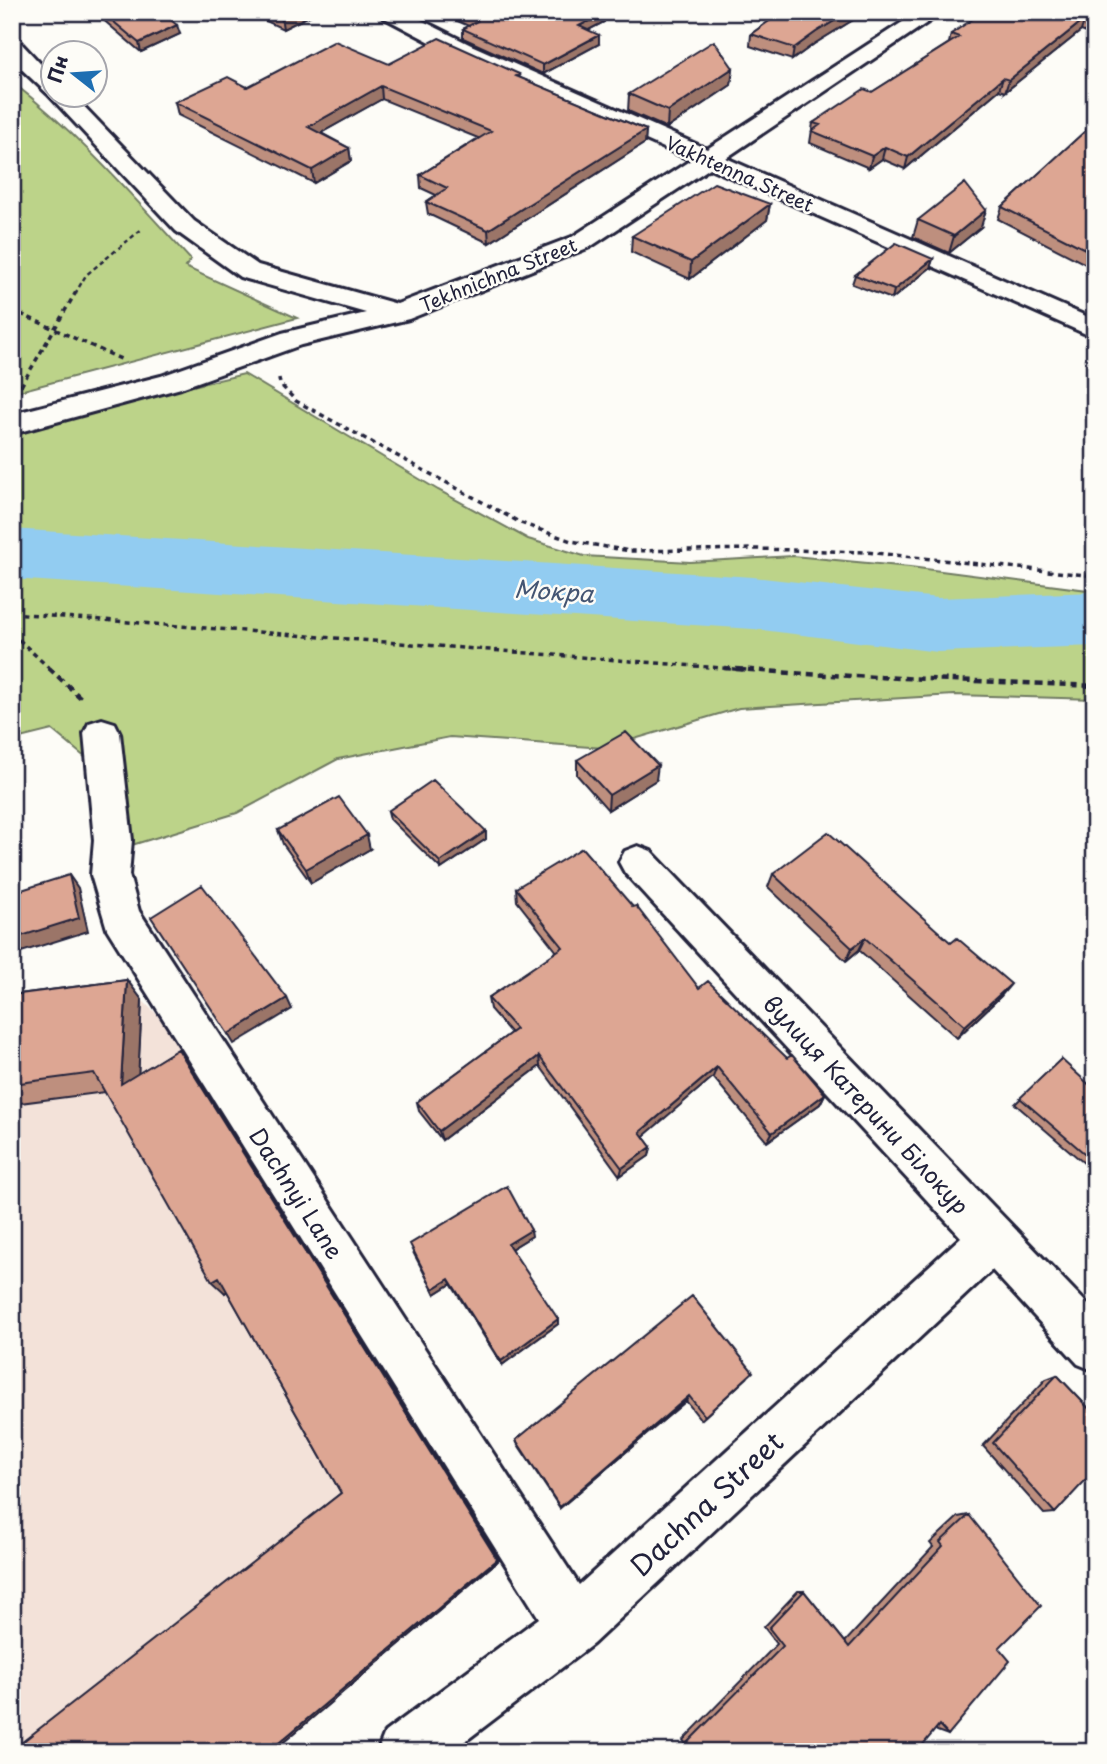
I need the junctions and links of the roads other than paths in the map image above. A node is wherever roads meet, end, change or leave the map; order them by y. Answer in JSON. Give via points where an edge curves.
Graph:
{"nodes":[{"id":1,"x":388,"y":12,"type":"edge"},
{"id":2,"x":933,"y":12,"type":"edge"},
{"id":3,"x":12,"y":47,"type":"edge"},
{"id":4,"x":38,"y":74,"type":"edge"},
{"id":5,"x":72,"y":108,"type":"edge"},
{"id":6,"x":710,"y":160,"type":"junction"},
{"id":7,"x":399,"y":313,"type":"junction"},
{"id":8,"x":1095,"y":330,"type":"edge"},
{"id":9,"x":12,"y":424,"type":"edge"},
{"id":10,"x":102,"y":733,"type":"road end"},
{"id":11,"x":638,"y":862,"type":"dead end"},
{"id":12,"x":993,"y":1237,"type":"junction"},
{"id":13,"x":1095,"y":1347,"type":"edge"},
{"id":14,"x":574,"y":1625,"type":"junction"},
{"id":15,"x":405,"y":1752,"type":"edge"}],
"edges":[{"from":1,"to":6,"type":"street","name":"Vakhtenna Street"},
{"from":2,"to":6,"type":"street","name":"Tekhnichna Street"},
{"from":3,"to":4,"type":"street"},
{"from":5,"to":7,"type":"street","via":[[185,226],[249,271]]},
{"from":6,"to":7,"type":"street","name":"Tekhnichna Street","via":[[581,242]]},
{"from":6,"to":8,"type":"street","name":"Vakhtenna Street"},
{"from":7,"to":9,"type":"street","name":"Tekhnichna Street","via":[[292,339],[172,382]]},
{"from":10,"to":14,"type":"street","name":"Dachnyi Lane","via":[[113,841],[110,875],[121,918]]},
{"from":11,"to":12,"type":"street","name":"вулиця Катерини Білокур"},
{"from":12,"to":13,"type":"street","name":"вулиця Катерини Білокур"},
{"from":12,"to":14,"type":"street","name":"Dachna Street"},
{"from":14,"to":15,"type":"street","name":"Dachna Street"}]}
